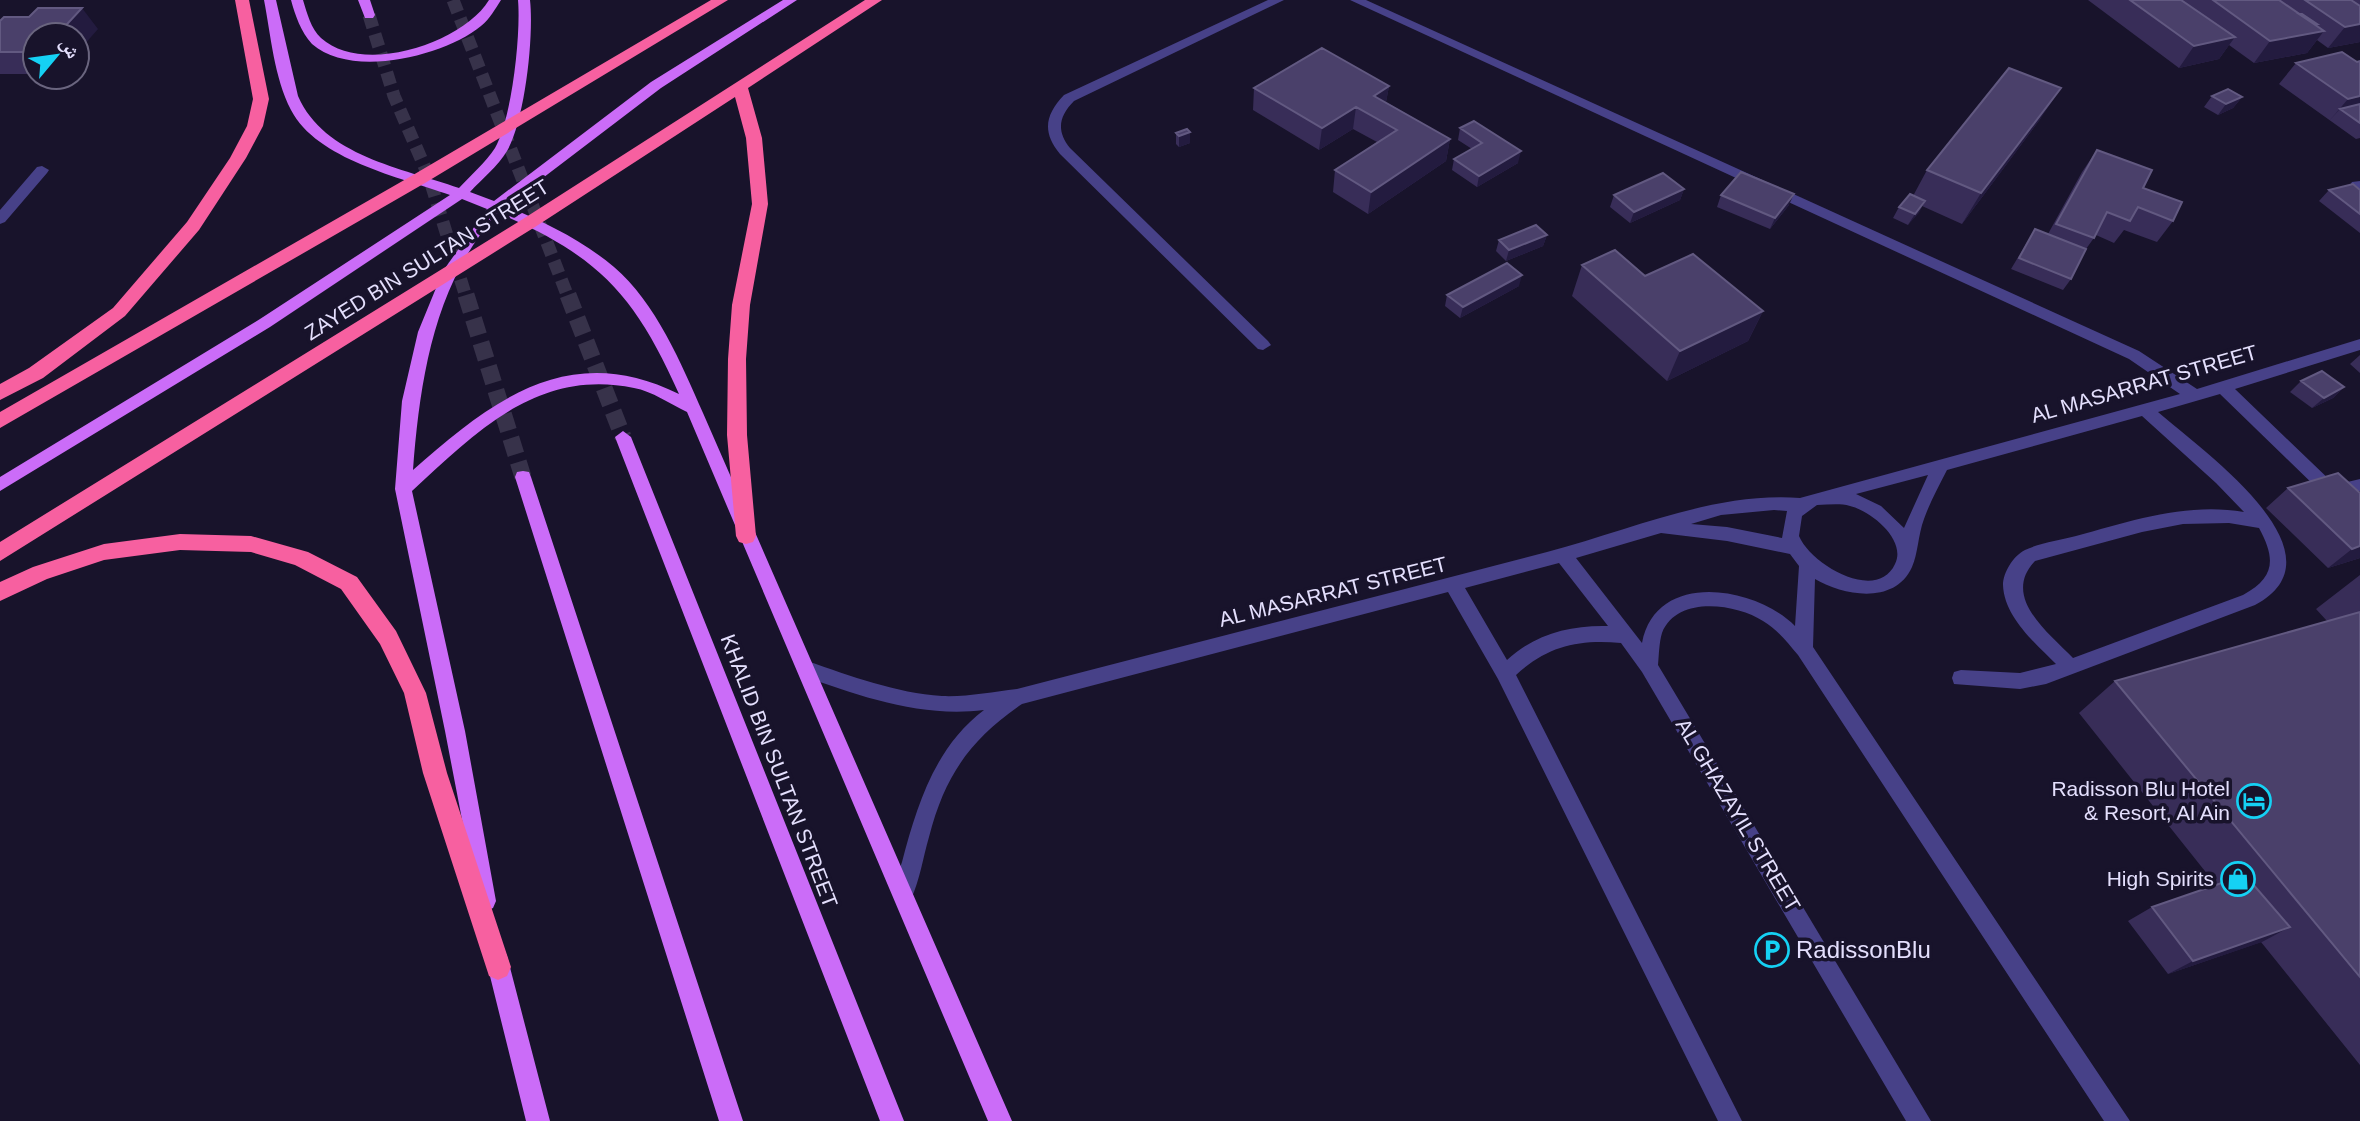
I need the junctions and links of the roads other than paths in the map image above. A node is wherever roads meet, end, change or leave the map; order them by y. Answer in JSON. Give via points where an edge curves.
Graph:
{"nodes":[{"id":1,"x":242,"y":0,"type":"edge"},
{"id":2,"x":270,"y":0,"type":"edge"},
{"id":3,"x":297,"y":0,"type":"edge"},
{"id":4,"x":364,"y":0,"type":"edge"},
{"id":5,"x":495,"y":0,"type":"edge"},
{"id":6,"x":524,"y":0,"type":"edge"},
{"id":7,"x":720,"y":0,"type":"edge"},
{"id":8,"x":791,"y":0,"type":"edge"},
{"id":9,"x":875,"y":0,"type":"edge"},
{"id":10,"x":1278,"y":0,"type":"edge"},
{"id":11,"x":1356,"y":0,"type":"edge"},
{"id":12,"x":369,"y":15,"type":"tunnel mouth"},
{"id":13,"x":740,"y":86,"type":"junction"},
{"id":14,"x":512,"y":124,"type":"junction"},
{"id":15,"x":42,"y":170,"type":"dead end"},
{"id":16,"x":419,"y":179,"type":"junction"},
{"id":17,"x":462,"y":193,"type":"junction"},
{"id":18,"x":496,"y":207,"type":"junction"},
{"id":19,"x":0,"y":219,"type":"edge"},
{"id":20,"x":529,"y":223,"type":"junction"},
{"id":21,"x":450,"y":271,"type":"junction"},
{"id":22,"x":2360,"y":344,"type":"edge"},
{"id":23,"x":1263,"y":345,"type":"dead end"},
{"id":24,"x":2222,"y":386,"type":"junction"},
{"id":25,"x":0,"y":393,"type":"edge"},
{"id":26,"x":2195,"y":396,"type":"junction"},
{"id":27,"x":694,"y":408,"type":"junction"},
{"id":28,"x":2144,"y":409,"type":"junction"},
{"id":29,"x":0,"y":421,"type":"edge"},
{"id":30,"x":623,"y":437,"type":"tunnel mouth"},
{"id":31,"x":1940,"y":467,"type":"junction"},
{"id":32,"x":523,"y":477,"type":"tunnel mouth"},
{"id":33,"x":0,"y":485,"type":"edge"},
{"id":34,"x":2360,"y":485,"type":"edge"},
{"id":35,"x":403,"y":489,"type":"junction"},
{"id":36,"x":2332,"y":492,"type":"junction"},
{"id":37,"x":1809,"y":502,"type":"junction"},
{"id":38,"x":2360,"y":519,"type":"edge"},
{"id":39,"x":2265,"y":522,"type":"junction"},
{"id":40,"x":1660,"y":528,"type":"junction"},
{"id":41,"x":746,"y":536,"type":"junction"},
{"id":42,"x":1795,"y":548,"type":"junction"},
{"id":43,"x":1906,"y":550,"type":"junction"},
{"id":44,"x":0,"y":553,"type":"edge"},
{"id":45,"x":1563,"y":555,"type":"junction"},
{"id":46,"x":1808,"y":564,"type":"junction"},
{"id":47,"x":1453,"y":584,"type":"junction"},
{"id":48,"x":0,"y":592,"type":"edge"},
{"id":49,"x":1625,"y":636,"type":"junction"},
{"id":50,"x":1804,"y":649,"type":"junction"},
{"id":51,"x":1649,"y":666,"type":"junction"},
{"id":52,"x":2070,"y":667,"type":"junction"},
{"id":53,"x":807,"y":669,"type":"junction"},
{"id":54,"x":1505,"y":673,"type":"junction"},
{"id":55,"x":1961,"y":678,"type":"dead end"},
{"id":56,"x":1017,"y":696,"type":"junction"},
{"id":57,"x":904,"y":892,"type":"junction"},
{"id":58,"x":498,"y":967,"type":"junction"},
{"id":59,"x":538,"y":1121,"type":"edge"},
{"id":60,"x":731,"y":1121,"type":"edge"},
{"id":61,"x":892,"y":1121,"type":"edge"},
{"id":62,"x":1000,"y":1121,"type":"edge"},
{"id":63,"x":1730,"y":1121,"type":"edge"},
{"id":64,"x":1919,"y":1121,"type":"edge"},
{"id":65,"x":2118,"y":1121,"type":"edge"}],
"edges":[{"from":1,"to":25,"type":"highway","via":[[261,99],[255,126],[238,158],[193,226],[119,312],[36,373]]},
{"from":2,"to":16,"type":"main road","via":[[292,97],[304,121],[322,139]]},
{"from":3,"to":5,"type":"main road","via":[[319,43],[345,54],[379,57],[455,38],[474,26]]},
{"from":4,"to":12,"type":"main road"},
{"from":6,"to":14,"type":"main road","via":[[526,20]]},
{"from":7,"to":14,"type":"highway"},
{"from":8,"to":18,"type":"main road","via":[[656,85]]},
{"from":9,"to":13,"type":"highway","name":"ZAYED BIN SULTAN STREET"},
{"from":10,"to":23,"type":"street","via":[[1069,97],[1058,107],[1051,130],[1065,151]]},
{"from":11,"to":26,"type":"street","via":[[2134,355]]},
{"from":13,"to":20,"type":"highway","name":"ZAYED BIN SULTAN STREET"},
{"from":13,"to":41,"type":"highway","via":[[754,138],[760,204],[741,305],[737,359],[737,435]]},
{"from":14,"to":16,"type":"highway"},
{"from":14,"to":17,"type":"main road","via":[[500,151]]},
{"from":15,"to":19,"type":"street"},
{"from":16,"to":17,"type":"main road"},
{"from":16,"to":29,"type":"highway"},
{"from":17,"to":18,"type":"main road"},
{"from":17,"to":33,"type":"main road","via":[[265,323]]},
{"from":18,"to":20,"type":"main road"},
{"from":18,"to":21,"type":"main road"},
{"from":20,"to":21,"type":"highway","name":"ZAYED BIN SULTAN STREET"},
{"from":20,"to":27,"type":"main road","via":[[598,261],[629,293]]},
{"from":21,"to":35,"type":"main road","via":[[426,332],[410,401]]},
{"from":21,"to":44,"type":"highway","name":"ZAYED BIN SULTAN STREET"},
{"from":22,"to":24,"type":"street","name":"AL MASARRAT STREET"},
{"from":24,"to":26,"type":"street","name":"AL MASARRAT STREET"},
{"from":24,"to":36,"type":"street"},
{"from":26,"to":28,"type":"street","name":"AL MASARRAT STREET"},
{"from":27,"to":35,"type":"main road","via":[[638,383],[572,378],[525,392],[476,425]]},
{"from":27,"to":41,"type":"main road"},
{"from":28,"to":31,"type":"street","name":"AL MASARRAT STREET"},
{"from":28,"to":39,"type":"street"},
{"from":30,"to":61,"type":"main road","name":"KHALID BIN SULTAN STREET"},
{"from":31,"to":37,"type":"street","name":"AL MASARRAT STREET"},
{"from":31,"to":43,"type":"street"},
{"from":32,"to":60,"type":"main road"},
{"from":34,"to":36,"type":"street"},
{"from":35,"to":58,"type":"main road","via":[[455,731]]},
{"from":36,"to":38,"type":"street"},
{"from":37,"to":40,"type":"street","name":"AL MASARRAT STREET","via":[[1721,508]]},
{"from":37,"to":42,"type":"street","via":[[1794,513],[1790,524]]},
{"from":37,"to":43,"type":"street","via":[[1834,497],[1872,508],[1900,534]]},
{"from":39,"to":52,"type":"street","via":[[2276,541],[2279,560],[2276,577],[2266,591]]},
{"from":39,"to":52,"type":"street","via":[[2209,515],[2158,521],[2029,556],[2011,577],[2011,592],[2018,608]]},
{"from":40,"to":42,"type":"street","name":"AL MASARRAT STREET","via":[[1727,534]]},
{"from":40,"to":45,"type":"street","name":"AL MASARRAT STREET"},
{"from":41,"to":53,"type":"main road"},
{"from":42,"to":46,"type":"street"},
{"from":43,"to":46,"type":"street","via":[[1905,564],[1897,576],[1874,585],[1845,583]]},
{"from":45,"to":47,"type":"street","name":"AL MASARRAT STREET"},
{"from":45,"to":49,"type":"street","name":"AL GHAZAYIL STREET"},
{"from":46,"to":50,"type":"street"},
{"from":47,"to":54,"type":"street"},
{"from":47,"to":56,"type":"street","name":"AL MASARRAT STREET"},
{"from":48,"to":58,"type":"highway","via":[[104,552],[180,542],[251,544],[301,558],[349,583],[388,638],[415,693],[435,773]]},
{"from":49,"to":51,"type":"street","name":"AL GHAZAYIL STREET"},
{"from":49,"to":54,"type":"street","via":[[1568,635],[1522,656]]},
{"from":50,"to":51,"type":"street","via":[[1765,613],[1740,603],[1691,601],[1670,610],[1656,625]]},
{"from":50,"to":65,"type":"street"},
{"from":51,"to":64,"type":"street","name":"AL GHAZAYIL STREET"},
{"from":52,"to":55,"type":"street","via":[[2020,681]]},
{"from":53,"to":56,"type":"street","name":"AL MASARRAT STREET","via":[[917,701],[960,704]]},
{"from":53,"to":57,"type":"main road"},
{"from":54,"to":63,"type":"street"},
{"from":56,"to":57,"type":"street","name":"AL MASARRAT STREET","via":[[970,733],[943,770],[927,807]]},
{"from":57,"to":62,"type":"main road"},
{"from":58,"to":59,"type":"main road"}]}
